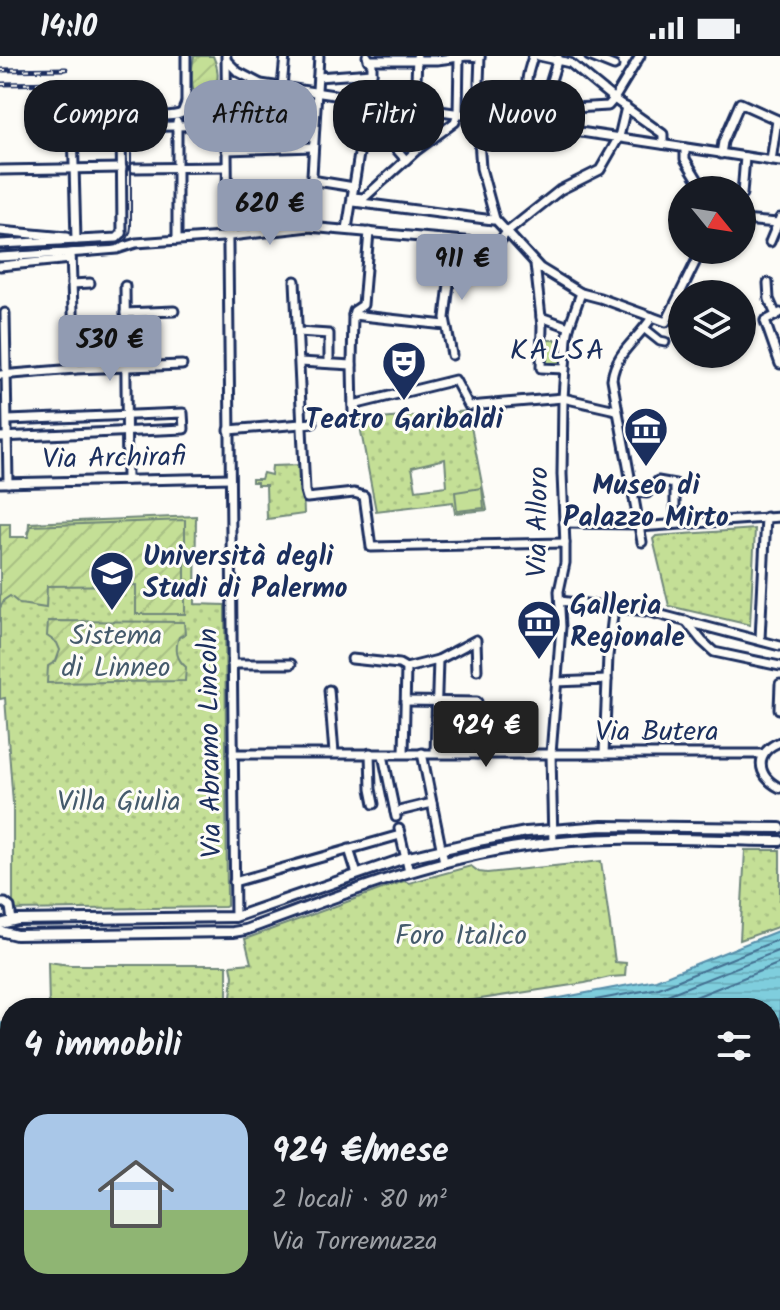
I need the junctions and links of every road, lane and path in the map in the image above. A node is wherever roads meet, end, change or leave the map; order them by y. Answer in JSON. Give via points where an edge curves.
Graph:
{"nodes":[{"id":1,"x":186,"y":56,"type":"edge"},
{"id":2,"x":285,"y":56,"type":"edge"},
{"id":3,"x":319,"y":56,"type":"edge"},
{"id":4,"x":480,"y":56,"type":"edge"},
{"id":5,"x":533,"y":56,"type":"edge"},
{"id":6,"x":539,"y":56,"type":"edge"},
{"id":7,"x":587,"y":56,"type":"edge"},
{"id":8,"x":640,"y":56,"type":"edge"},
{"id":9,"x":226,"y":57,"type":"edge"},
{"id":10,"x":368,"y":58,"type":"edge"},
{"id":11,"x":417,"y":58,"type":"edge"},
{"id":12,"x":459,"y":58,"type":"junction"},
{"id":13,"x":558,"y":58,"type":"edge"},
{"id":14,"x":614,"y":66,"type":"dead end"},
{"id":15,"x":576,"y":69,"type":"junction"},
{"id":16,"x":372,"y":73,"type":"junction"},
{"id":17,"x":318,"y":77,"type":"junction"},
{"id":18,"x":186,"y":80,"type":"edge"},
{"id":19,"x":226,"y":80,"type":"edge"},
{"id":20,"x":253,"y":80,"type":"edge"},
{"id":21,"x":283,"y":80,"type":"edge"},
{"id":22,"x":371,"y":80,"type":"edge"},
{"id":23,"x":416,"y":80,"type":"edge"},
{"id":24,"x":480,"y":80,"type":"edge"},
{"id":25,"x":527,"y":80,"type":"edge"},
{"id":26,"x":551,"y":80,"type":"edge"},
{"id":27,"x":317,"y":92,"type":"joint"},
{"id":28,"x":333,"y":95,"type":"edge"},
{"id":29,"x":614,"y":99,"type":"junction"},
{"id":30,"x":585,"y":107,"type":"edge"},
{"id":31,"x":626,"y":107,"type":"junction"},
{"id":32,"x":184,"y":111,"type":"edge"},
{"id":33,"x":444,"y":111,"type":"edge"},
{"id":34,"x":458,"y":113,"type":"junction"},
{"id":35,"x":168,"y":116,"type":"edge"},
{"id":36,"x":177,"y":116,"type":"junction"},
{"id":37,"x":779,"y":121,"type":"edge"},
{"id":38,"x":168,"y":126,"type":"edge"},
{"id":39,"x":177,"y":126,"type":"junction"},
{"id":40,"x":184,"y":126,"type":"edge"},
{"id":41,"x":585,"y":132,"type":"edge"},
{"id":42,"x":619,"y":137,"type":"junction"},
{"id":43,"x":663,"y":144,"type":"junction"},
{"id":44,"x":685,"y":148,"type":"junction"},
{"id":45,"x":74,"y":152,"type":"edge"},
{"id":46,"x":122,"y":152,"type":"edge"},
{"id":47,"x":226,"y":152,"type":"edge"},
{"id":48,"x":313,"y":152,"type":"edge"},
{"id":49,"x":360,"y":152,"type":"edge"},
{"id":50,"x":399,"y":152,"type":"edge"},
{"id":51,"x":480,"y":152,"type":"edge"},
{"id":52,"x":721,"y":154,"type":"junction"},
{"id":53,"x":745,"y":157,"type":"junction"},
{"id":54,"x":406,"y":160,"type":"junction"},
{"id":55,"x":776,"y":161,"type":"edge"},
{"id":56,"x":176,"y":167,"type":"junction"},
{"id":57,"x":226,"y":167,"type":"junction"},
{"id":58,"x":122,"y":168,"type":"junction"},
{"id":59,"x":134,"y":168,"type":"dead end"},
{"id":60,"x":0,"y":170,"type":"edge"},
{"id":61,"x":74,"y":170,"type":"junction"},
{"id":62,"x":695,"y":176,"type":"edge"},
{"id":63,"x":743,"y":176,"type":"edge"},
{"id":64,"x":311,"y":180,"type":"junction"},
{"id":65,"x":354,"y":187,"type":"junction"},
{"id":66,"x":352,"y":200,"type":"junction"},
{"id":67,"x":495,"y":219,"type":"junction"},
{"id":68,"x":756,"y":220,"type":"edge"},
{"id":69,"x":779,"y":220,"type":"edge"},
{"id":70,"x":309,"y":227,"type":"junction"},
{"id":71,"x":347,"y":229,"type":"junction"},
{"id":72,"x":0,"y":231,"type":"edge"},
{"id":73,"x":369,"y":232,"type":"junction"},
{"id":74,"x":122,"y":233,"type":"junction"},
{"id":75,"x":506,"y":233,"type":"junction"},
{"id":76,"x":227,"y":237,"type":"junction"},
{"id":77,"x":76,"y":240,"type":"junction"},
{"id":78,"x":177,"y":240,"type":"junction"},
{"id":79,"x":770,"y":242,"type":"dead end"},
{"id":80,"x":136,"y":243,"type":"junction"},
{"id":81,"x":0,"y":244,"type":"edge"},
{"id":82,"x":453,"y":245,"type":"junction"},
{"id":83,"x":71,"y":256,"type":"junction"},
{"id":84,"x":0,"y":257,"type":"edge"},
{"id":85,"x":535,"y":264,"type":"junction"},
{"id":86,"x":695,"y":264,"type":"edge"},
{"id":87,"x":0,"y":266,"type":"edge"},
{"id":88,"x":295,"y":281,"type":"dead end"},
{"id":89,"x":90,"y":283,"type":"dead end"},
{"id":90,"x":768,"y":283,"type":"dead end"},
{"id":91,"x":72,"y":284,"type":"junction"},
{"id":92,"x":125,"y":286,"type":"dead end"},
{"id":93,"x":581,"y":293,"type":"junction"},
{"id":94,"x":174,"y":311,"type":"dead end"},
{"id":95,"x":5,"y":313,"type":"dead end"},
{"id":96,"x":125,"y":313,"type":"junction"},
{"id":97,"x":778,"y":314,"type":"edge"},
{"id":98,"x":353,"y":315,"type":"junction"},
{"id":99,"x":541,"y":317,"type":"junction"},
{"id":100,"x":652,"y":317,"type":"junction"},
{"id":101,"x":445,"y":325,"type":"junction"},
{"id":102,"x":569,"y":327,"type":"junction"},
{"id":103,"x":645,"y":329,"type":"junction"},
{"id":104,"x":298,"y":332,"type":"junction"},
{"id":105,"x":665,"y":342,"type":"dead end"},
{"id":106,"x":452,"y":355,"type":"dead end"},
{"id":107,"x":329,"y":363,"type":"junction"},
{"id":108,"x":780,"y":364,"type":"edge"},
{"id":109,"x":182,"y":365,"type":"dead end"},
{"id":110,"x":300,"y":365,"type":"junction"},
{"id":111,"x":352,"y":365,"type":"junction"},
{"id":112,"x":126,"y":368,"type":"junction"},
{"id":113,"x":75,"y":369,"type":"junction"},
{"id":114,"x":565,"y":369,"type":"junction"},
{"id":115,"x":3,"y":374,"type":"edge"},
{"id":116,"x":563,"y":398,"type":"junction"},
{"id":117,"x":616,"y":410,"type":"junction"},
{"id":118,"x":126,"y":415,"type":"junction"},
{"id":119,"x":8,"y":420,"type":"junction"},
{"id":120,"x":313,"y":423,"type":"dead end"},
{"id":121,"x":303,"y":424,"type":"junction"},
{"id":122,"x":229,"y":430,"type":"junction"},
{"id":123,"x":126,"y":432,"type":"junction"},
{"id":124,"x":4,"y":437,"type":"edge"},
{"id":125,"x":230,"y":478,"type":"junction"},
{"id":126,"x":127,"y":480,"type":"junction"},
{"id":127,"x":4,"y":483,"type":"edge"},
{"id":128,"x":634,"y":492,"type":"junction"},
{"id":129,"x":766,"y":517,"type":"junction"},
{"id":130,"x":780,"y":517,"type":"edge"},
{"id":131,"x":564,"y":523,"type":"junction"},
{"id":132,"x":675,"y":524,"type":"junction"},
{"id":133,"x":639,"y":526,"type":"junction"},
{"id":134,"x":642,"y":542,"type":"dead end"},
{"id":135,"x":565,"y":543,"type":"junction"},
{"id":136,"x":560,"y":601,"type":"junction"},
{"id":137,"x":614,"y":607,"type":"junction"},
{"id":138,"x":686,"y":621,"type":"junction"},
{"id":139,"x":760,"y":639,"type":"junction"},
{"id":140,"x":780,"y":646,"type":"edge"},
{"id":141,"x":352,"y":659,"type":"dead end"},
{"id":142,"x":438,"y":660,"type":"junction"},
{"id":143,"x":232,"y":664,"type":"junction"},
{"id":144,"x":291,"y":664,"type":"dead end"},
{"id":145,"x":780,"y":666,"type":"edge"},
{"id":146,"x":406,"y":668,"type":"junction"},
{"id":147,"x":477,"y":670,"type":"dead end"},
{"id":148,"x":607,"y":680,"type":"junction"},
{"id":149,"x":556,"y":682,"type":"junction"},
{"id":150,"x":780,"y":684,"type":"edge"},
{"id":151,"x":329,"y":690,"type":"dead end"},
{"id":152,"x":405,"y":701,"type":"junction"},
{"id":153,"x":435,"y":702,"type":"junction"},
{"id":154,"x":779,"y":709,"type":"edge"},
{"id":155,"x":477,"y":734,"type":"junction"},
{"id":156,"x":780,"y":742,"type":"edge"},
{"id":157,"x":334,"y":753,"type":"junction"},
{"id":158,"x":370,"y":753,"type":"junction"},
{"id":159,"x":404,"y":753,"type":"junction"},
{"id":160,"x":422,"y":753,"type":"junction"},
{"id":161,"x":435,"y":753,"type":"junction"},
{"id":162,"x":233,"y":754,"type":"junction"},
{"id":163,"x":477,"y":754,"type":"junction"},
{"id":164,"x":521,"y":754,"type":"junction"},
{"id":165,"x":551,"y":754,"type":"junction"},
{"id":166,"x":604,"y":754,"type":"junction"},
{"id":167,"x":763,"y":754,"type":"junction"},
{"id":168,"x":383,"y":755,"type":"junction"},
{"id":169,"x":780,"y":788,"type":"edge"},
{"id":170,"x":432,"y":803,"type":"junction"},
{"id":171,"x":374,"y":804,"type":"dead end"},
{"id":172,"x":669,"y":827,"type":"junction"},
{"id":173,"x":780,"y":828,"type":"edge"},
{"id":174,"x":552,"y":829,"type":"junction"},
{"id":175,"x":669,"y":840,"type":"junction"},
{"id":176,"x":780,"y":841,"type":"edge"},
{"id":177,"x":553,"y":843,"type":"junction"},
{"id":178,"x":349,"y":849,"type":"junction"},
{"id":179,"x":441,"y":849,"type":"junction"},
{"id":180,"x":405,"y":858,"type":"junction"},
{"id":181,"x":444,"y":862,"type":"junction"},
{"id":182,"x":409,"y":872,"type":"junction"},
{"id":183,"x":357,"y":874,"type":"junction"},
{"id":184,"x":234,"y":882,"type":"junction"},
{"id":185,"x":0,"y":903,"type":"edge"},
{"id":186,"x":235,"y":917,"type":"junction"},
{"id":187,"x":44,"y":919,"type":"junction"},
{"id":188,"x":12,"y":921,"type":"junction"},
{"id":189,"x":0,"y":924,"type":"edge"},
{"id":190,"x":0,"y":931,"type":"edge"},
{"id":191,"x":45,"y":934,"type":"junction"}],
"edges":[{"from":1,"to":18,"type":"street"},
{"from":2,"to":21,"type":"street"},
{"from":3,"to":17,"type":"street"},
{"from":4,"to":12,"type":"street"},
{"from":4,"to":24,"type":"street"},
{"from":5,"to":25,"type":"street"},
{"from":6,"to":13,"type":"street"},
{"from":7,"to":14,"type":"street"},
{"from":7,"to":15,"type":"street"},
{"from":8,"to":29,"type":"street"},
{"from":9,"to":19,"type":"street","name":"Via Abramo Lincoln"},
{"from":9,"to":20,"type":"street"},
{"from":10,"to":11,"type":"street"},
{"from":10,"to":16,"type":"street"},
{"from":11,"to":12,"type":"street"},
{"from":11,"to":23,"type":"street"},
{"from":12,"to":34,"type":"street"},
{"from":13,"to":15,"type":"street"},
{"from":13,"to":26,"type":"street"},
{"from":15,"to":29,"type":"street"},
{"from":16,"to":17,"type":"street"},
{"from":16,"to":22,"type":"street"},
{"from":17,"to":27,"type":"street"},
{"from":27,"to":28,"type":"street"},
{"from":29,"to":30,"type":"street","via":[[608,106]]},
{"from":29,"to":31,"type":"street"},
{"from":31,"to":42,"type":"street"},
{"from":31,"to":43,"type":"street","via":[[663,134]]},
{"from":32,"to":36,"type":"street"},
{"from":33,"to":34,"type":"street"},
{"from":34,"to":54,"type":"street","via":[[455,122]]},
{"from":35,"to":36,"type":"street"},
{"from":36,"to":39,"type":"street"},
{"from":37,"to":52,"type":"street","via":[[740,103]]},
{"from":37,"to":55,"type":"street"},
{"from":38,"to":39,"type":"street"},
{"from":39,"to":40,"type":"street"},
{"from":39,"to":56,"type":"street"},
{"from":41,"to":42,"type":"street"},
{"from":42,"to":43,"type":"street"},
{"from":42,"to":75,"type":"street","via":[[600,170],[560,190]]},
{"from":43,"to":44,"type":"street"},
{"from":44,"to":52,"type":"street"},
{"from":44,"to":62,"type":"street"},
{"from":45,"to":61,"type":"street"},
{"from":46,"to":58,"type":"street"},
{"from":47,"to":57,"type":"street","name":"Via Abramo Lincoln"},
{"from":48,"to":64,"type":"street"},
{"from":49,"to":65,"type":"street"},
{"from":50,"to":54,"type":"street"},
{"from":51,"to":67,"type":"street"},
{"from":52,"to":53,"type":"street"},
{"from":53,"to":55,"type":"street"},
{"from":53,"to":63,"type":"street"},
{"from":54,"to":66,"type":"street","via":[[364,198]]},
{"from":56,"to":57,"type":"street"},
{"from":56,"to":59,"type":"street"},
{"from":56,"to":78,"type":"street"},
{"from":57,"to":76,"type":"street","name":"Via Abramo Lincoln"},
{"from":58,"to":61,"type":"street"},
{"from":58,"to":74,"type":"street"},
{"from":60,"to":61,"type":"street"},
{"from":61,"to":77,"type":"street"},
{"from":64,"to":65,"type":"street"},
{"from":64,"to":70,"type":"street"},
{"from":65,"to":66,"type":"street"},
{"from":66,"to":67,"type":"street"},
{"from":66,"to":71,"type":"street"},
{"from":67,"to":75,"type":"street"},
{"from":68,"to":69,"type":"street"},
{"from":69,"to":79,"type":"street"},
{"from":70,"to":71,"type":"street"},
{"from":70,"to":76,"type":"street"},
{"from":71,"to":73,"type":"street"},
{"from":72,"to":77,"type":"street"},
{"from":73,"to":82,"type":"street"},
{"from":73,"to":98,"type":"street","via":[[363,305]]},
{"from":74,"to":77,"type":"street","via":[[117,238]]},
{"from":74,"to":80,"type":"street"},
{"from":75,"to":82,"type":"street","via":[[498,244]]},
{"from":75,"to":85,"type":"street"},
{"from":76,"to":78,"type":"street"},
{"from":76,"to":122,"type":"street","name":"Via Abramo Lincoln"},
{"from":77,"to":81,"type":"street"},
{"from":78,"to":80,"type":"street"},
{"from":80,"to":83,"type":"street"},
{"from":82,"to":101,"type":"street"},
{"from":83,"to":84,"type":"street"},
{"from":83,"to":87,"type":"street"},
{"from":83,"to":91,"type":"street"},
{"from":85,"to":93,"type":"street"},
{"from":85,"to":99,"type":"street"},
{"from":86,"to":100,"type":"street","via":[[666,322]]},
{"from":88,"to":104,"type":"street"},
{"from":89,"to":91,"type":"street"},
{"from":90,"to":97,"type":"street"},
{"from":91,"to":113,"type":"street"},
{"from":92,"to":96,"type":"street"},
{"from":93,"to":100,"type":"street"},
{"from":93,"to":102,"type":"street","name":"Via Alloro"},
{"from":94,"to":96,"type":"street"},
{"from":95,"to":115,"type":"street"},
{"from":96,"to":112,"type":"street"},
{"from":97,"to":108,"type":"street","via":[[765,321]]},
{"from":98,"to":101,"type":"street"},
{"from":98,"to":111,"type":"street"},
{"from":99,"to":102,"type":"street"},
{"from":99,"to":114,"type":"street","via":[[541,368]]},
{"from":100,"to":103,"type":"street"},
{"from":101,"to":106,"type":"street"},
{"from":102,"to":114,"type":"street","name":"Via Alloro"},
{"from":103,"to":105,"type":"street"},
{"from":103,"to":117,"type":"street","via":[[614,364]]},
{"from":104,"to":107,"type":"street","via":[[329,334]]},
{"from":104,"to":110,"type":"street"},
{"from":107,"to":110,"type":"street"},
{"from":107,"to":111,"type":"street"},
{"from":109,"to":112,"type":"street"},
{"from":110,"to":121,"type":"street"},
{"from":111,"to":116,"type":"street","via":[[353,409],[455,380],[469,406]]},
{"from":112,"to":113,"type":"street"},
{"from":112,"to":118,"type":"street"},
{"from":113,"to":115,"type":"street"},
{"from":114,"to":116,"type":"street","name":"Via Alloro"},
{"from":115,"to":119,"type":"street"},
{"from":116,"to":117,"type":"street"},
{"from":116,"to":131,"type":"street","name":"Via Alloro"},
{"from":117,"to":128,"type":"street"},
{"from":118,"to":119,"type":"street"},
{"from":118,"to":123,"type":"street"},
{"from":118,"to":123,"type":"street","via":[[183,413],[184,429]]},
{"from":119,"to":124,"type":"street"},
{"from":120,"to":121,"type":"street"},
{"from":121,"to":122,"type":"street"},
{"from":121,"to":135,"type":"street","via":[[307,498],[364,496],[371,547]]},
{"from":122,"to":125,"type":"street","name":"Via Abramo Lincoln"},
{"from":123,"to":124,"type":"street"},
{"from":123,"to":126,"type":"street"},
{"from":124,"to":127,"type":"street"},
{"from":125,"to":126,"type":"street","name":"Via Archirafi"},
{"from":125,"to":143,"type":"street","name":"Via Abramo Lincoln"},
{"from":126,"to":127,"type":"street","name":"Via Archirafi"},
{"from":128,"to":132,"type":"street","via":[[647,493],[658,481],[675,484]]},
{"from":128,"to":133,"type":"street"},
{"from":129,"to":130,"type":"street"},
{"from":129,"to":132,"type":"street"},
{"from":129,"to":139,"type":"street"},
{"from":131,"to":133,"type":"street"},
{"from":131,"to":135,"type":"street","name":"Via Alloro"},
{"from":132,"to":133,"type":"street"},
{"from":133,"to":134,"type":"street"},
{"from":135,"to":136,"type":"street","name":"Via Alloro"},
{"from":136,"to":137,"type":"street"},
{"from":136,"to":149,"type":"street","name":"Via Alloro"},
{"from":137,"to":138,"type":"street"},
{"from":137,"to":148,"type":"street"},
{"from":138,"to":139,"type":"street"},
{"from":138,"to":145,"type":"street","via":[[714,652]]},
{"from":139,"to":140,"type":"street"},
{"from":141,"to":146,"type":"street"},
{"from":142,"to":146,"type":"street"},
{"from":142,"to":147,"type":"street","via":[[476,640]]},
{"from":142,"to":153,"type":"street"},
{"from":143,"to":144,"type":"street"},
{"from":143,"to":162,"type":"street","name":"Via Abramo Lincoln"},
{"from":146,"to":152,"type":"street"},
{"from":148,"to":149,"type":"street"},
{"from":148,"to":166,"type":"street"},
{"from":149,"to":165,"type":"street","name":"Via Alloro"},
{"from":150,"to":154,"type":"street"},
{"from":151,"to":157,"type":"street"},
{"from":152,"to":153,"type":"street"},
{"from":152,"to":159,"type":"street"},
{"from":153,"to":155,"type":"street","via":[[477,702]]},
{"from":153,"to":161,"type":"street"},
{"from":155,"to":163,"type":"street"},
{"from":155,"to":164,"type":"street","via":[[521,746]]},
{"from":156,"to":167,"type":"street"},
{"from":157,"to":158,"type":"street","name":"Via Butera"},
{"from":157,"to":162,"type":"street","name":"Via Butera"},
{"from":158,"to":168,"type":"street","name":"Via Butera"},
{"from":158,"to":171,"type":"street"},
{"from":159,"to":160,"type":"street","name":"Via Butera"},
{"from":159,"to":168,"type":"street","name":"Via Butera"},
{"from":160,"to":161,"type":"street","name":"Via Butera"},
{"from":160,"to":170,"type":"street"},
{"from":161,"to":163,"type":"street","name":"Via Butera"},
{"from":162,"to":184,"type":"street","name":"Via Abramo Lincoln"},
{"from":163,"to":164,"type":"street","name":"Via Butera"},
{"from":164,"to":165,"type":"street","name":"Via Butera"},
{"from":165,"to":166,"type":"street","name":"Via Butera"},
{"from":165,"to":174,"type":"street","name":"Via Alloro"},
{"from":166,"to":167,"type":"street","name":"Via Butera"},
{"from":167,"to":169,"type":"street","via":[[763,774]]},
{"from":168,"to":170,"type":"street","via":[[396,814]]},
{"from":170,"to":179,"type":"street"},
{"from":172,"to":173,"type":"main road"},
{"from":172,"to":174,"type":"main road"},
{"from":172,"to":175,"type":"street"},
{"from":174,"to":177,"type":"street","name":"Via Alloro"},
{"from":174,"to":179,"type":"main road"},
{"from":175,"to":176,"type":"main road"},
{"from":175,"to":177,"type":"main road"},
{"from":177,"to":181,"type":"main road"},
{"from":178,"to":180,"type":"street","via":[[399,832]]},
{"from":178,"to":183,"type":"street"},
{"from":178,"to":184,"type":"street"},
{"from":179,"to":180,"type":"main road"},
{"from":179,"to":181,"type":"street"},
{"from":180,"to":182,"type":"street"},
{"from":180,"to":183,"type":"main road"},
{"from":181,"to":182,"type":"main road"},
{"from":182,"to":191,"type":"main road","via":[[236,931]]},
{"from":183,"to":186,"type":"main road"},
{"from":184,"to":186,"type":"street","name":"Via Abramo Lincoln"},
{"from":185,"to":188,"type":"street","via":[[10,907]]},
{"from":186,"to":187,"type":"main road"},
{"from":187,"to":188,"type":"main road"},
{"from":187,"to":191,"type":"street"},
{"from":188,"to":189,"type":"main road"},
{"from":190,"to":191,"type":"main road"}]}
